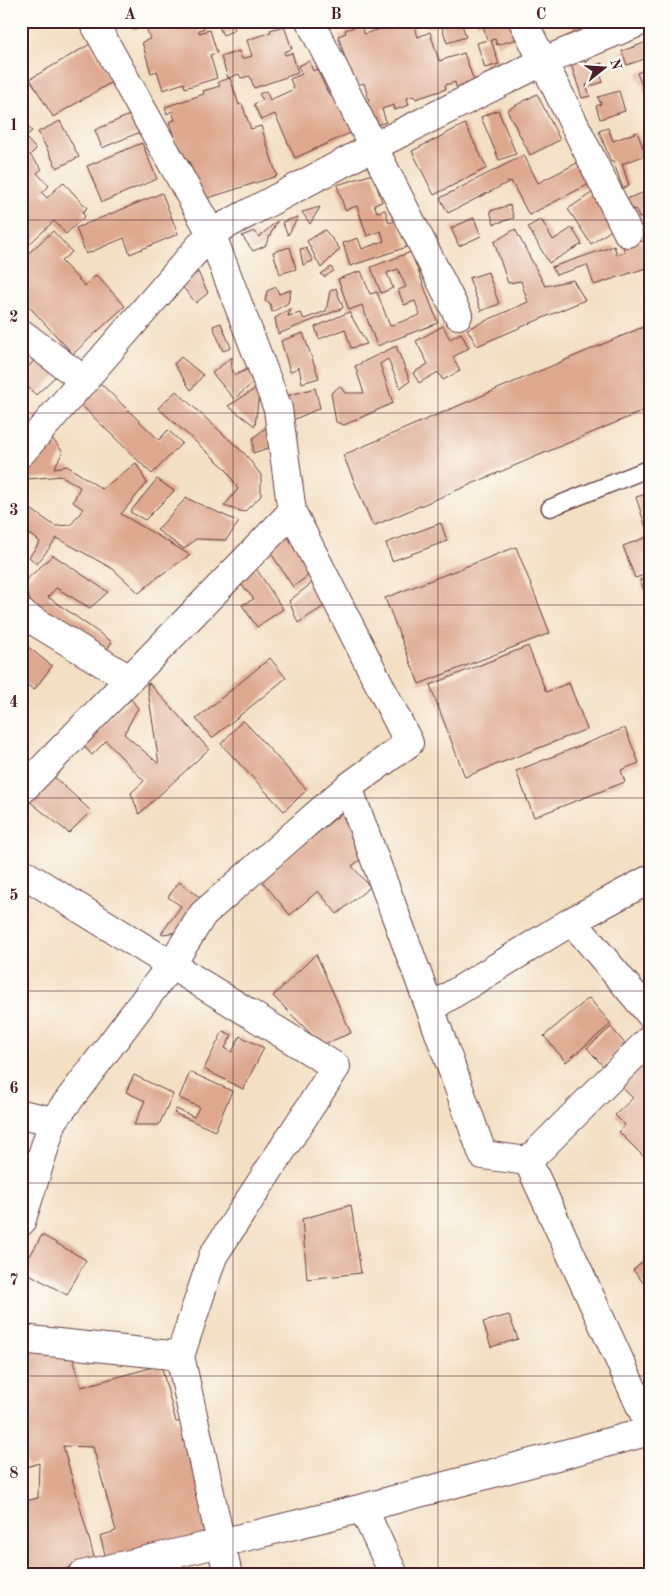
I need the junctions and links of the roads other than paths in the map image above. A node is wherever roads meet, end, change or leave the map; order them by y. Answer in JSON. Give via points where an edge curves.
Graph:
{"nodes":[{"id":1,"x":93,"y":21,"type":"edge"},
{"id":2,"x":310,"y":21,"type":"edge"},
{"id":3,"x":523,"y":21,"type":"edge"},
{"id":4,"x":642,"y":21,"type":"edge"},
{"id":5,"x":544,"y":61,"type":"junction"},
{"id":6,"x":374,"y":147,"type":"junction"},
{"id":7,"x":211,"y":233,"type":"junction"},
{"id":8,"x":628,"y":233,"type":"dead end"},
{"id":9,"x":458,"y":315,"type":"dead end"},
{"id":10,"x":21,"y":333,"type":"edge"},
{"id":11,"x":85,"y":381,"type":"junction"},
{"id":12,"x":21,"y":453,"type":"edge"},
{"id":13,"x":650,"y":468,"type":"edge"},
{"id":14,"x":550,"y":508,"type":"dead end"},
{"id":15,"x":292,"y":512,"type":"junction"},
{"id":16,"x":21,"y":613,"type":"edge"},
{"id":17,"x":129,"y":679,"type":"junction"},
{"id":18,"x":348,"y":787,"type":"junction"},
{"id":19,"x":21,"y":791,"type":"edge"},
{"id":20,"x":21,"y":872,"type":"edge"},
{"id":21,"x":650,"y":879,"type":"edge"},
{"id":22,"x":572,"y":921,"type":"junction"},
{"id":23,"x":171,"y":965,"type":"junction"},
{"id":24,"x":430,"y":1008,"type":"junction"},
{"id":25,"x":650,"y":1014,"type":"edge"},
{"id":26,"x":650,"y":1039,"type":"edge"},
{"id":27,"x":21,"y":1114,"type":"edge"},
{"id":28,"x":53,"y":1121,"type":"junction"},
{"id":29,"x":528,"y":1162,"type":"junction"},
{"id":30,"x":21,"y":1222,"type":"edge"},
{"id":31,"x":21,"y":1339,"type":"edge"},
{"id":32,"x":180,"y":1356,"type":"junction"},
{"id":33,"x":650,"y":1429,"type":"edge"},
{"id":34,"x":363,"y":1508,"type":"junction"},
{"id":35,"x":221,"y":1543,"type":"junction"},
{"id":36,"x":82,"y":1575,"type":"edge"},
{"id":37,"x":228,"y":1575,"type":"edge"},
{"id":38,"x":394,"y":1575,"type":"edge"}],
"edges":[{"from":1,"to":7,"type":"street"},
{"from":2,"to":6,"type":"street"},
{"from":3,"to":5,"type":"street"},
{"from":4,"to":5,"type":"street"},
{"from":5,"to":6,"type":"street"},
{"from":5,"to":8,"type":"street"},
{"from":6,"to":7,"type":"street"},
{"from":6,"to":9,"type":"street"},
{"from":7,"to":11,"type":"street"},
{"from":7,"to":15,"type":"street","via":[[278,409]]},
{"from":10,"to":11,"type":"street"},
{"from":11,"to":12,"type":"street"},
{"from":13,"to":14,"type":"lane"},
{"from":15,"to":17,"type":"street"},
{"from":15,"to":18,"type":"street","via":[[409,743]]},
{"from":16,"to":17,"type":"street"},
{"from":17,"to":19,"type":"street"},
{"from":18,"to":23,"type":"street","via":[[203,914]]},
{"from":18,"to":24,"type":"street"},
{"from":20,"to":23,"type":"street"},
{"from":21,"to":22,"type":"street"},
{"from":22,"to":24,"type":"street"},
{"from":22,"to":25,"type":"street"},
{"from":23,"to":28,"type":"street"},
{"from":23,"to":32,"type":"street","via":[[336,1067],[214,1256]]},
{"from":24,"to":29,"type":"street","via":[[483,1155]]},
{"from":26,"to":29,"type":"street"},
{"from":27,"to":28,"type":"street"},
{"from":28,"to":30,"type":"street"},
{"from":29,"to":33,"type":"street"},
{"from":31,"to":32,"type":"street"},
{"from":32,"to":35,"type":"street"},
{"from":33,"to":34,"type":"street"},
{"from":34,"to":35,"type":"street"},
{"from":34,"to":38,"type":"street"},
{"from":35,"to":36,"type":"street"},
{"from":35,"to":37,"type":"street"}]}
